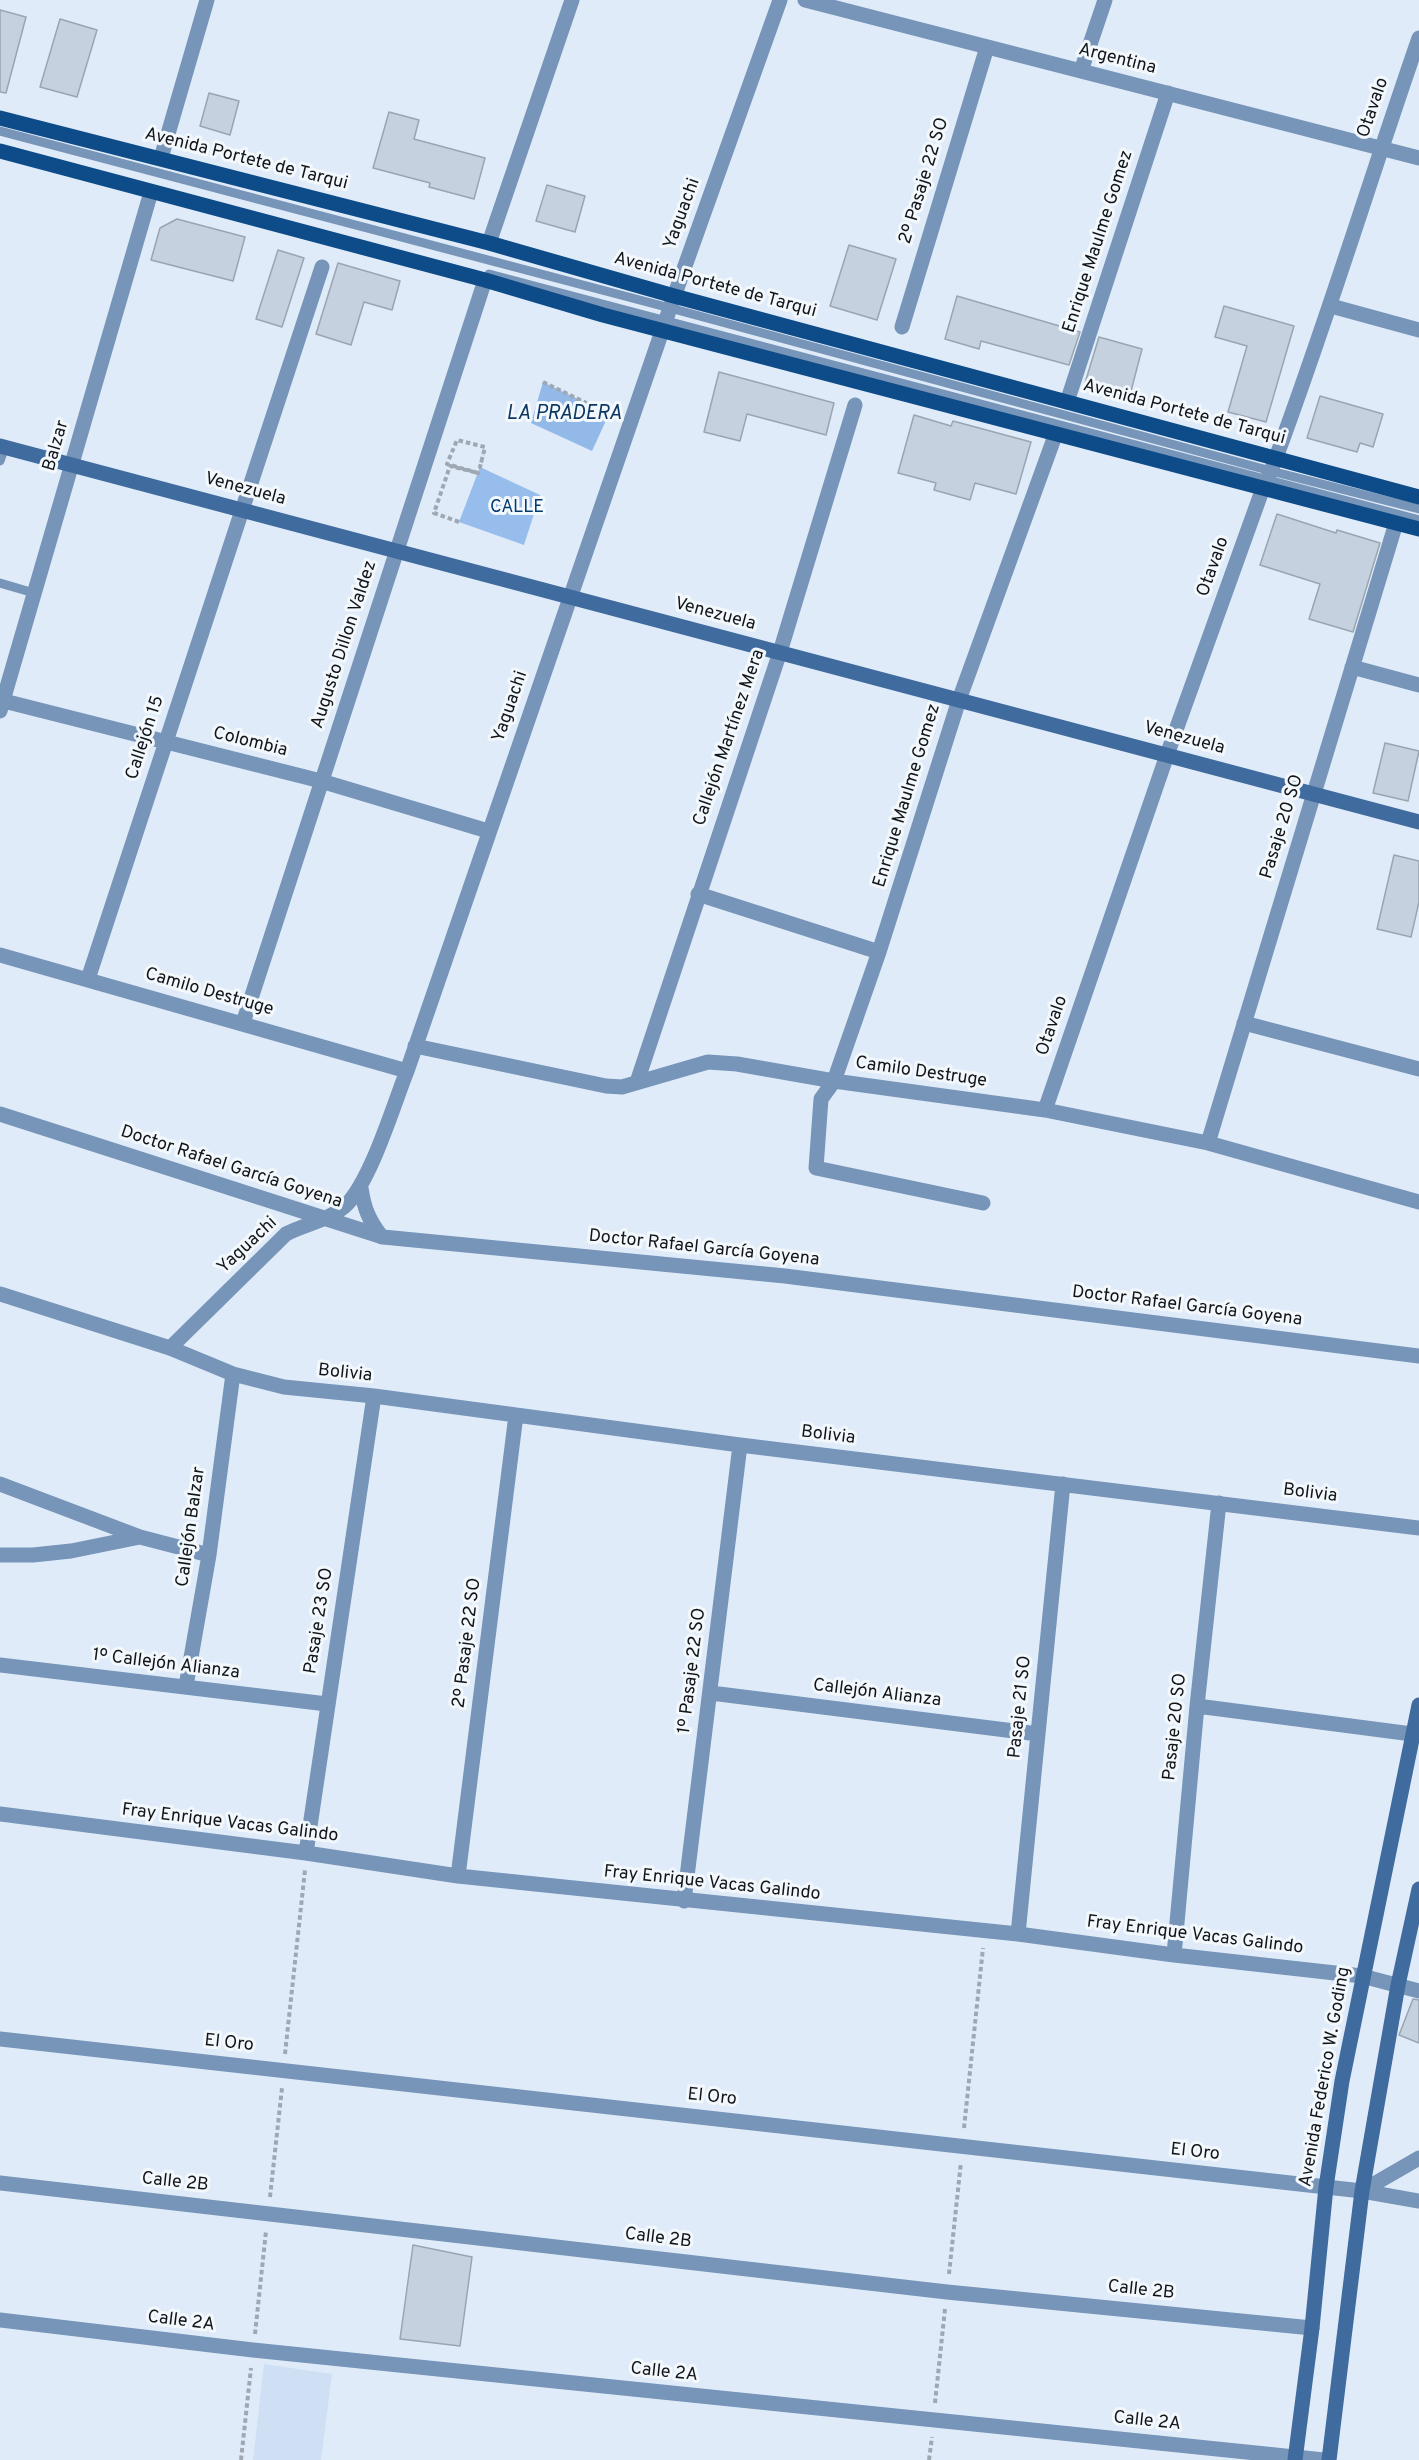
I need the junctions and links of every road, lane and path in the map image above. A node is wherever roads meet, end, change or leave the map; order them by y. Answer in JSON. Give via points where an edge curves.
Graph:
{"nodes":[{"id":1,"x":207,"y":0,"type":"edge"},
{"id":2,"x":572,"y":0,"type":"edge"},
{"id":3,"x":780,"y":0,"type":"edge"},
{"id":4,"x":805,"y":0,"type":"edge"},
{"id":5,"x":1105,"y":0,"type":"edge"},
{"id":6,"x":1419,"y":38,"type":"edge"},
{"id":7,"x":987,"y":47,"type":"junction"},
{"id":8,"x":1081,"y":71,"type":"junction"},
{"id":9,"x":1168,"y":93,"type":"junction"},
{"id":10,"x":0,"y":118,"type":"edge"},
{"id":11,"x":0,"y":130,"type":"edge"},
{"id":12,"x":0,"y":144,"type":"edge"},
{"id":13,"x":1380,"y":148,"type":"junction"},
{"id":14,"x":0,"y":151,"type":"edge"},
{"id":15,"x":161,"y":158,"type":"junction"},
{"id":16,"x":1419,"y":158,"type":"edge"},
{"id":17,"x":151,"y":192,"type":"junction"},
{"id":18,"x":489,"y":243,"type":"junction"},
{"id":19,"x":322,"y":267,"type":"dead end"},
{"id":20,"x":485,"y":280,"type":"junction"},
{"id":21,"x":1331,"y":306,"type":"junction"},
{"id":22,"x":668,"y":314,"type":"junction"},
{"id":23,"x":902,"y":327,"type":"dead end"},
{"id":24,"x":1419,"y":330,"type":"edge"},
{"id":25,"x":543,"y":382,"type":"dead end"},
{"id":26,"x":1067,"y":402,"type":"junction"},
{"id":27,"x":855,"y":405,"type":"dead end"},
{"id":28,"x":619,"y":408,"type":"dead end"},
{"id":29,"x":1056,"y":433,"type":"junction"},
{"id":30,"x":1,"y":450,"type":"edge"},
{"id":31,"x":483,"y":455,"type":"dead end"},
{"id":32,"x":72,"y":465,"type":"junction"},
{"id":33,"x":1269,"y":474,"type":"junction"},
{"id":34,"x":1419,"y":497,"type":"edge"},
{"id":35,"x":1419,"y":508,"type":"edge"},
{"id":36,"x":241,"y":510,"type":"junction"},
{"id":37,"x":1419,"y":519,"type":"edge"},
{"id":38,"x":459,"y":522,"type":"dead end"},
{"id":39,"x":1396,"y":523,"type":"junction"},
{"id":40,"x":1419,"y":529,"type":"edge"},
{"id":41,"x":397,"y":551,"type":"junction"},
{"id":42,"x":0,"y":583,"type":"edge"},
{"id":43,"x":34,"y":593,"type":"junction"},
{"id":44,"x":570,"y":596,"type":"junction"},
{"id":45,"x":780,"y":652,"type":"junction"},
{"id":46,"x":1352,"y":667,"type":"junction"},
{"id":47,"x":1419,"y":685,"type":"edge"},
{"id":48,"x":959,"y":700,"type":"junction"},
{"id":49,"x":1,"y":704,"type":"edge"},
{"id":50,"x":166,"y":742,"type":"junction"},
{"id":51,"x":1167,"y":755,"type":"junction"},
{"id":52,"x":321,"y":781,"type":"junction"},
{"id":53,"x":1314,"y":794,"type":"junction"},
{"id":54,"x":1419,"y":822,"type":"edge"},
{"id":55,"x":488,"y":831,"type":"junction"},
{"id":56,"x":698,"y":894,"type":"junction"},
{"id":57,"x":879,"y":952,"type":"junction"},
{"id":58,"x":0,"y":955,"type":"edge"},
{"id":59,"x":88,"y":979,"type":"junction"},
{"id":60,"x":243,"y":1023,"type":"junction"},
{"id":61,"x":1244,"y":1023,"type":"junction"},
{"id":62,"x":415,"y":1046,"type":"junction"},
{"id":63,"x":1419,"y":1069,"type":"edge"},
{"id":64,"x":407,"y":1071,"type":"junction"},
{"id":65,"x":637,"y":1082,"type":"junction"},
{"id":66,"x":834,"y":1082,"type":"junction"},
{"id":67,"x":1045,"y":1110,"type":"junction"},
{"id":68,"x":0,"y":1114,"type":"edge"},
{"id":69,"x":1208,"y":1143,"type":"junction"},
{"id":70,"x":361,"y":1188,"type":"junction"},
{"id":71,"x":1419,"y":1202,"type":"edge"},
{"id":72,"x":983,"y":1203,"type":"dead end"},
{"id":73,"x":326,"y":1219,"type":"junction"},
{"id":74,"x":383,"y":1237,"type":"junction"},
{"id":75,"x":0,"y":1294,"type":"edge"},
{"id":76,"x":170,"y":1348,"type":"junction"},
{"id":77,"x":1419,"y":1356,"type":"edge"},
{"id":78,"x":233,"y":1374,"type":"junction"},
{"id":79,"x":374,"y":1396,"type":"junction"},
{"id":80,"x":516,"y":1415,"type":"junction"},
{"id":81,"x":740,"y":1445,"type":"junction"},
{"id":82,"x":0,"y":1484,"type":"edge"},
{"id":83,"x":1063,"y":1484,"type":"junction"},
{"id":84,"x":1220,"y":1503,"type":"junction"},
{"id":85,"x":1419,"y":1528,"type":"edge"},
{"id":86,"x":140,"y":1537,"type":"junction"},
{"id":87,"x":0,"y":1555,"type":"edge"},
{"id":88,"x":209,"y":1556,"type":"junction"},
{"id":89,"x":0,"y":1665,"type":"edge"},
{"id":90,"x":186,"y":1686,"type":"junction"},
{"id":91,"x":711,"y":1693,"type":"junction"},
{"id":92,"x":327,"y":1704,"type":"junction"},
{"id":93,"x":1419,"y":1704,"type":"edge"},
{"id":94,"x":1197,"y":1706,"type":"junction"},
{"id":95,"x":1038,"y":1734,"type":"junction"},
{"id":96,"x":1412,"y":1734,"type":"junction"},
{"id":97,"x":0,"y":1815,"type":"edge"},
{"id":98,"x":306,"y":1853,"type":"junction"},
{"id":99,"x":458,"y":1876,"type":"junction"},
{"id":100,"x":1419,"y":1889,"type":"edge"},
{"id":101,"x":684,"y":1901,"type":"junction"},
{"id":102,"x":985,"y":1932,"type":"junction"},
{"id":103,"x":1018,"y":1934,"type":"junction"},
{"id":104,"x":1174,"y":1955,"type":"junction"},
{"id":105,"x":1362,"y":1976,"type":"junction"},
{"id":106,"x":1398,"y":1985,"type":"junction"},
{"id":107,"x":1419,"y":1991,"type":"edge"},
{"id":108,"x":0,"y":2039,"type":"edge"},
{"id":109,"x":284,"y":2070,"type":"junction"},
{"id":110,"x":962,"y":2146,"type":"junction"},
{"id":111,"x":1419,"y":2158,"type":"edge"},
{"id":112,"x":0,"y":2183,"type":"edge"},
{"id":113,"x":1326,"y":2187,"type":"junction"},
{"id":114,"x":1362,"y":2191,"type":"junction"},
{"id":115,"x":1419,"y":2201,"type":"edge"},
{"id":116,"x":268,"y":2213,"type":"junction"},
{"id":117,"x":947,"y":2292,"type":"junction"},
{"id":118,"x":0,"y":2320,"type":"edge"},
{"id":119,"x":1312,"y":2328,"type":"junction"},
{"id":120,"x":253,"y":2350,"type":"junction"},
{"id":121,"x":933,"y":2420,"type":"junction"},
{"id":122,"x":1295,"y":2459,"type":"edge"},
{"id":123,"x":241,"y":2460,"type":"edge"},
{"id":124,"x":929,"y":2460,"type":"edge"},
{"id":125,"x":1324,"y":2460,"type":"edge"},
{"id":126,"x":1329,"y":2460,"type":"edge"}],
"edges":[{"from":1,"to":15,"type":"street"},
{"from":2,"to":18,"type":"street"},
{"from":3,"to":22,"type":"street","name":"Yaguachi"},
{"from":4,"to":7,"type":"street","name":"Argentina"},
{"from":5,"to":8,"type":"street"},
{"from":6,"to":13,"type":"street","name":"Otavalo"},
{"from":7,"to":8,"type":"street","name":"Argentina"},
{"from":7,"to":23,"type":"street","name":"2º Pasaje 22 SO"},
{"from":8,"to":9,"type":"street","name":"Argentina"},
{"from":9,"to":13,"type":"street","name":"Argentina"},
{"from":9,"to":26,"type":"street","name":"Enrique Maulme Gomez"},
{"from":10,"to":15,"type":"main road","name":"Avenida Portete de Tarqui"},
{"from":11,"to":22,"type":"lane","name":"Avenida Portete de Tarqui"},
{"from":12,"to":22,"type":"lane","name":"Avenida Portete de Tarqui"},
{"from":13,"to":16,"type":"street","name":"Argentina"},
{"from":13,"to":21,"type":"street","name":"Otavalo"},
{"from":14,"to":17,"type":"main road","name":"Avenida Portete de Tarqui"},
{"from":15,"to":18,"type":"main road","name":"Avenida Portete de Tarqui"},
{"from":17,"to":20,"type":"main road","name":"Avenida Portete de Tarqui"},
{"from":17,"to":32,"type":"street","name":"Balzar"},
{"from":18,"to":22,"type":"main road","name":"Avenida Portete de Tarqui"},
{"from":19,"to":36,"type":"street","name":"Callejón 15"},
{"from":20,"to":22,"type":"main road","name":"Avenida Portete de Tarqui"},
{"from":20,"to":41,"type":"street","name":"Augusto Dillon Valdez"},
{"from":21,"to":24,"type":"street"},
{"from":21,"to":33,"type":"street","name":"Otavalo"},
{"from":22,"to":26,"type":"main road","name":"Avenida Portete de Tarqui"},
{"from":22,"to":29,"type":"main road","name":"Avenida Portete de Tarqui"},
{"from":22,"to":33,"type":"lane","name":"Avenida Portete de Tarqui"},
{"from":22,"to":33,"type":"lane","name":"Avenida Portete de Tarqui"},
{"from":22,"to":44,"type":"street","name":"Yaguachi"},
{"from":25,"to":28,"type":"path","via":[[615,417]]},
{"from":26,"to":33,"type":"main road","name":"Avenida Portete de Tarqui"},
{"from":27,"to":45,"type":"street","name":"Callejón Martínez Mera"},
{"from":29,"to":33,"type":"main road","name":"Avenida Portete de Tarqui"},
{"from":29,"to":48,"type":"street","name":"Enrique Maulme Gomez"},
{"from":30,"to":32,"type":"street","name":"Venezuela"},
{"from":31,"to":38,"type":"path","via":[[480,467],[485,447],[457,440],[447,464],[478,473],[450,466],[434,513]]},
{"from":32,"to":36,"type":"street","name":"Venezuela"},
{"from":32,"to":43,"type":"street","name":"Balzar"},
{"from":33,"to":34,"type":"main road","name":"Avenida Portete de Tarqui"},
{"from":33,"to":35,"type":"lane","name":"Avenida Portete de Tarqui"},
{"from":33,"to":37,"type":"lane","name":"Avenida Portete de Tarqui"},
{"from":33,"to":39,"type":"main road","name":"Avenida Portete de Tarqui"},
{"from":33,"to":51,"type":"street","name":"Otavalo"},
{"from":36,"to":41,"type":"street","name":"Venezuela"},
{"from":36,"to":50,"type":"street","name":"Callejón 15"},
{"from":39,"to":40,"type":"main road","name":"Avenida Portete de Tarqui"},
{"from":39,"to":46,"type":"street","name":"Pasaje 20 SO"},
{"from":41,"to":44,"type":"street","name":"Venezuela"},
{"from":41,"to":52,"type":"street","name":"Augusto Dillon Valdez"},
{"from":42,"to":43,"type":"lane"},
{"from":43,"to":49,"type":"street","name":"Balzar"},
{"from":44,"to":45,"type":"street","name":"Venezuela"},
{"from":44,"to":55,"type":"street","name":"Yaguachi"},
{"from":45,"to":48,"type":"street","name":"Venezuela"},
{"from":45,"to":56,"type":"street","name":"Callejón Martínez Mera"},
{"from":46,"to":47,"type":"street"},
{"from":46,"to":53,"type":"street","name":"Pasaje 20 SO"},
{"from":48,"to":51,"type":"street","name":"Venezuela"},
{"from":48,"to":57,"type":"street","name":"Enrique Maulme Gomez"},
{"from":49,"to":50,"type":"street","name":"Colombia"},
{"from":50,"to":52,"type":"street","name":"Colombia"},
{"from":50,"to":59,"type":"street","name":"Callejón 15"},
{"from":51,"to":53,"type":"street","name":"Venezuela"},
{"from":51,"to":67,"type":"street","name":"Otavalo"},
{"from":52,"to":55,"type":"street","name":"Colombia"},
{"from":52,"to":60,"type":"street","name":"Augusto Dillon Valdez"},
{"from":53,"to":54,"type":"street","name":"Venezuela"},
{"from":53,"to":61,"type":"street","name":"Pasaje 20 SO"},
{"from":55,"to":62,"type":"street","name":"Yaguachi"},
{"from":56,"to":57,"type":"street"},
{"from":56,"to":65,"type":"street","name":"Callejón Martínez Mera"},
{"from":57,"to":66,"type":"street","name":"Enrique Maulme Gomez"},
{"from":58,"to":59,"type":"street","name":"Camilo Destruge"},
{"from":59,"to":60,"type":"street","name":"Camilo Destruge"},
{"from":60,"to":64,"type":"street","name":"Camilo Destruge"},
{"from":61,"to":63,"type":"street"},
{"from":61,"to":69,"type":"street","name":"Pasaje 20 SO"},
{"from":62,"to":64,"type":"street","name":"Yaguachi"},
{"from":62,"to":65,"type":"street","name":"Camilo Destruge","via":[[606,1086],[622,1087]]},
{"from":64,"to":70,"type":"street","name":"Yaguachi"},
{"from":65,"to":66,"type":"street","name":"Camilo Destruge","via":[[708,1062]]},
{"from":66,"to":67,"type":"street","name":"Camilo Destruge"},
{"from":66,"to":72,"type":"street","name":"Enrique Maulme Gomez","via":[[821,1099],[816,1168]]},
{"from":67,"to":69,"type":"street","name":"Camilo Destruge"},
{"from":68,"to":73,"type":"street","name":"Doctor Rafael García Goyena"},
{"from":69,"to":71,"type":"street","name":"Camilo Destruge"},
{"from":70,"to":73,"type":"street","name":"Yaguachi"},
{"from":70,"to":74,"type":"street","via":[[364,1209]]},
{"from":73,"to":74,"type":"street","name":"Doctor Rafael García Goyena"},
{"from":73,"to":76,"type":"street","name":"Yaguachi","via":[[286,1234]]},
{"from":74,"to":77,"type":"street","name":"Doctor Rafael García Goyena","via":[[785,1276]]},
{"from":75,"to":76,"type":"street","name":"Bolivia"},
{"from":76,"to":78,"type":"street","name":"Bolivia"},
{"from":78,"to":79,"type":"street","name":"Bolivia","via":[[284,1387]]},
{"from":78,"to":88,"type":"street","name":"Callejón Balzar"},
{"from":79,"to":80,"type":"street","name":"Bolivia"},
{"from":79,"to":92,"type":"street","name":"Pasaje 23 SO"},
{"from":80,"to":81,"type":"street","name":"Bolivia"},
{"from":80,"to":99,"type":"street","name":"2º Pasaje 22 SO"},
{"from":81,"to":83,"type":"street","name":"Bolivia"},
{"from":81,"to":91,"type":"street","name":"1º Pasaje 22 SO"},
{"from":82,"to":86,"type":"street"},
{"from":83,"to":84,"type":"street","name":"Bolivia"},
{"from":83,"to":95,"type":"street","name":"Pasaje 21 SO"},
{"from":84,"to":85,"type":"street","name":"Bolivia"},
{"from":84,"to":94,"type":"street","name":"Pasaje 20 SO"},
{"from":86,"to":87,"type":"street","via":[[61,1552]]},
{"from":86,"to":88,"type":"street"},
{"from":88,"to":90,"type":"street","name":"Callejón Balzar"},
{"from":89,"to":90,"type":"street","name":"1º Callejón Alianza"},
{"from":90,"to":92,"type":"street","name":"1º Callejón Alianza"},
{"from":91,"to":95,"type":"street","name":"Callejón Alianza"},
{"from":91,"to":101,"type":"street","name":"1º Pasaje 22 SO"},
{"from":92,"to":98,"type":"street","name":"Pasaje 23 SO"},
{"from":93,"to":96,"type":"street","name":"Avenida Federico W. Goding"},
{"from":94,"to":96,"type":"street"},
{"from":94,"to":104,"type":"street","name":"Pasaje 20 SO"},
{"from":95,"to":103,"type":"street","name":"Pasaje 21 SO"},
{"from":96,"to":105,"type":"street","name":"Avenida Federico W. Goding"},
{"from":97,"to":98,"type":"street","name":"Fray Enrique Vacas Galindo"},
{"from":98,"to":99,"type":"street","name":"Fray Enrique Vacas Galindo"},
{"from":98,"to":109,"type":"path"},
{"from":99,"to":101,"type":"street","name":"Fray Enrique Vacas Galindo"},
{"from":100,"to":106,"type":"street"},
{"from":101,"to":102,"type":"street","name":"Fray Enrique Vacas Galindo"},
{"from":102,"to":103,"type":"street","name":"Fray Enrique Vacas Galindo"},
{"from":102,"to":110,"type":"path"},
{"from":103,"to":104,"type":"street","name":"Fray Enrique Vacas Galindo"},
{"from":104,"to":105,"type":"street","name":"Fray Enrique Vacas Galindo"},
{"from":105,"to":106,"type":"street","name":"Fray Enrique Vacas Galindo"},
{"from":105,"to":113,"type":"street","name":"Avenida Federico W. Goding"},
{"from":106,"to":107,"type":"street","name":"Fray Enrique Vacas Galindo"},
{"from":106,"to":114,"type":"street"},
{"from":108,"to":109,"type":"street","name":"El Oro"},
{"from":109,"to":110,"type":"street","name":"El Oro"},
{"from":109,"to":116,"type":"path"},
{"from":110,"to":113,"type":"street","name":"El Oro"},
{"from":110,"to":117,"type":"path"},
{"from":111,"to":114,"type":"street"},
{"from":112,"to":116,"type":"street","name":"Calle 2B"},
{"from":113,"to":114,"type":"street","name":"El Oro"},
{"from":113,"to":119,"type":"street","name":"Avenida Federico W. Goding"},
{"from":114,"to":115,"type":"street","name":"El Oro"},
{"from":114,"to":126,"type":"street"},
{"from":116,"to":117,"type":"street","name":"Calle 2B"},
{"from":116,"to":120,"type":"path"},
{"from":117,"to":119,"type":"street","name":"Calle 2B"},
{"from":117,"to":121,"type":"path"},
{"from":118,"to":120,"type":"street","name":"Calle 2A"},
{"from":119,"to":122,"type":"street","name":"Avenida Federico W. Goding"},
{"from":120,"to":121,"type":"street","name":"Calle 2A"},
{"from":120,"to":123,"type":"path"},
{"from":121,"to":122,"type":"street","name":"Calle 2A"},
{"from":121,"to":124,"type":"path"},
{"from":122,"to":125,"type":"street","name":"Calle 2A"}]}
